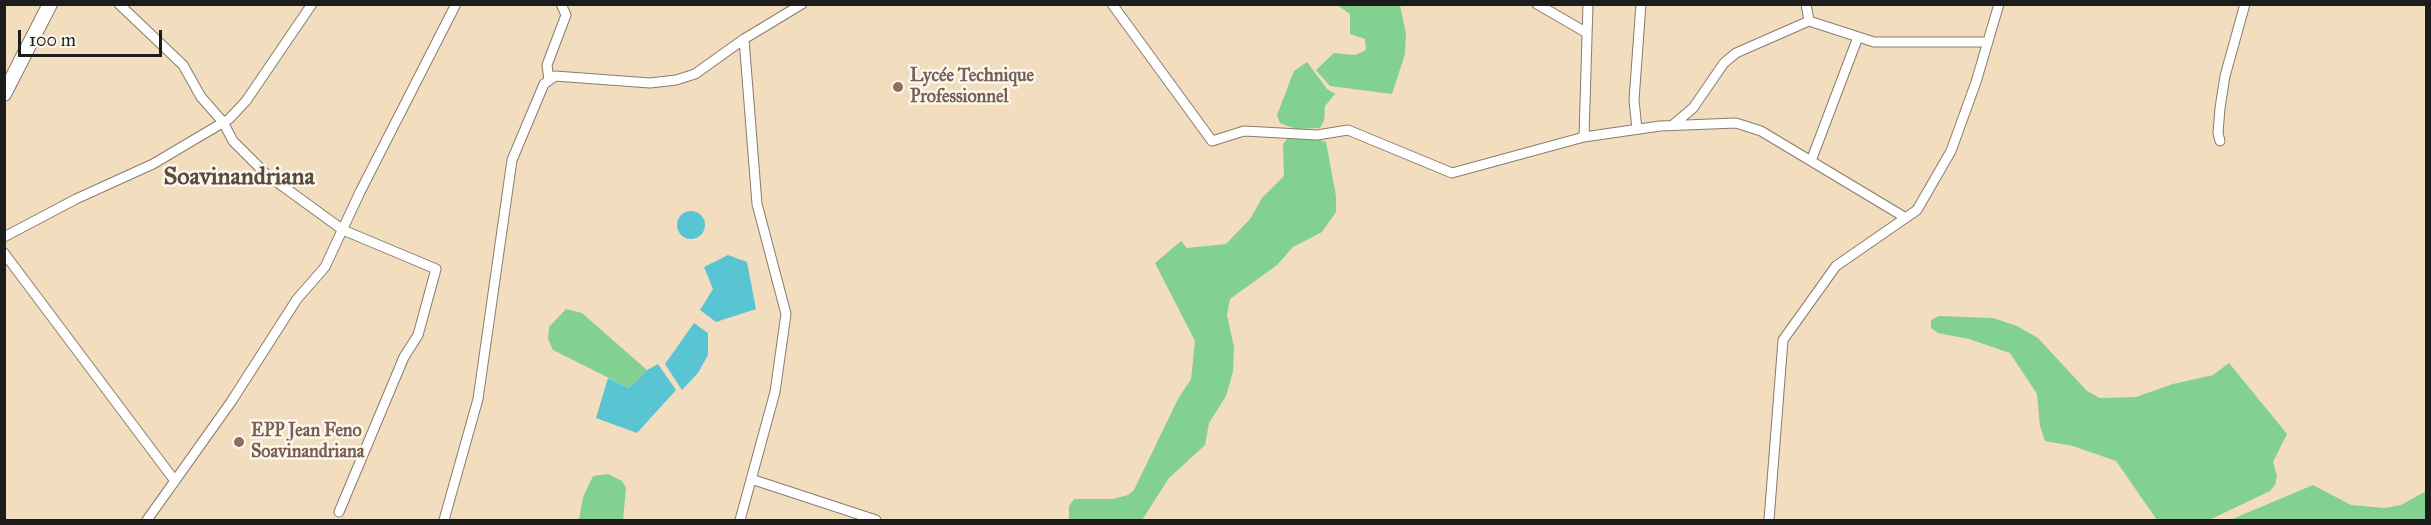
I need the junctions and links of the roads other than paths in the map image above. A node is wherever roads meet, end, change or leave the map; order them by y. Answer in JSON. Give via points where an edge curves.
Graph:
{"nodes":[{"id":1,"x":50,"y":4,"type":"edge"},
{"id":2,"x":118,"y":4,"type":"edge"},
{"id":3,"x":312,"y":4,"type":"edge"},
{"id":4,"x":456,"y":4,"type":"edge"},
{"id":5,"x":561,"y":4,"type":"edge"},
{"id":6,"x":802,"y":4,"type":"edge"},
{"id":7,"x":1112,"y":4,"type":"edge"},
{"id":8,"x":1537,"y":4,"type":"edge"},
{"id":9,"x":1588,"y":4,"type":"edge"},
{"id":10,"x":1641,"y":4,"type":"edge"},
{"id":11,"x":1806,"y":4,"type":"edge"},
{"id":12,"x":1999,"y":4,"type":"edge"},
{"id":13,"x":2245,"y":4,"type":"edge"},
{"id":14,"x":1809,"y":21,"type":"junction"},
{"id":15,"x":1587,"y":33,"type":"junction"},
{"id":16,"x":1858,"y":37,"type":"junction"},
{"id":17,"x":744,"y":39,"type":"junction"},
{"id":18,"x":1988,"y":42,"type":"junction"},
{"id":19,"x":549,"y":80,"type":"junction"},
{"id":20,"x":4,"y":94,"type":"edge"},
{"id":21,"x":224,"y":122,"type":"junction"},
{"id":22,"x":1674,"y":124,"type":"junction"},
{"id":23,"x":1637,"y":129,"type":"junction"},
{"id":24,"x":1584,"y":137,"type":"junction"},
{"id":25,"x":2220,"y":141,"type":"dead end"},
{"id":26,"x":1811,"y":161,"type":"junction"},
{"id":27,"x":1906,"y":218,"type":"junction"},
{"id":28,"x":344,"y":230,"type":"junction"},
{"id":29,"x":4,"y":237,"type":"edge"},
{"id":30,"x":4,"y":254,"type":"edge"},
{"id":31,"x":751,"y":479,"type":"junction"},
{"id":32,"x":175,"y":481,"type":"junction"},
{"id":33,"x":339,"y":512,"type":"dead end"},
{"id":34,"x":147,"y":520,"type":"edge"},
{"id":35,"x":444,"y":520,"type":"edge"},
{"id":36,"x":740,"y":520,"type":"edge"},
{"id":37,"x":876,"y":520,"type":"edge"},
{"id":38,"x":1769,"y":520,"type":"edge"}],
"edges":[{"from":1,"to":20,"type":"street"},
{"from":2,"to":21,"type":"street","via":[[183,65],[201,97]]},
{"from":3,"to":21,"type":"street","via":[[246,102]]},
{"from":4,"to":28,"type":"street"},
{"from":5,"to":19,"type":"street","via":[[566,15],[547,65]]},
{"from":6,"to":17,"type":"street"},
{"from":7,"to":24,"type":"street","via":[[1212,141],[1244,131],[1317,135],[1348,130],[1452,173]]},
{"from":8,"to":15,"type":"street"},
{"from":9,"to":15,"type":"street"},
{"from":10,"to":23,"type":"street","via":[[1634,100]]},
{"from":11,"to":14,"type":"street"},
{"from":12,"to":18,"type":"street"},
{"from":13,"to":25,"type":"street","via":[[2225,76]]},
{"from":14,"to":16,"type":"street"},
{"from":14,"to":22,"type":"street","via":[[1736,53],[1724,63],[1693,108]]},
{"from":15,"to":24,"type":"street"},
{"from":16,"to":18,"type":"street","via":[[1874,42]]},
{"from":16,"to":26,"type":"street"},
{"from":17,"to":19,"type":"street","via":[[695,74],[676,80],[650,84],[555,76]]},
{"from":17,"to":31,"type":"street","via":[[757,204],[786,314],[775,392]]},
{"from":18,"to":27,"type":"street","via":[[1951,151],[1917,210]]},
{"from":19,"to":35,"type":"street","via":[[512,159],[478,399]]},
{"from":21,"to":28,"type":"street","via":[[233,141],[266,174]]},
{"from":21,"to":29,"type":"street","via":[[153,164]]},
{"from":22,"to":23,"type":"street"},
{"from":22,"to":26,"type":"street","via":[[1736,123],[1761,131]]},
{"from":23,"to":24,"type":"street"},
{"from":26,"to":27,"type":"street"},
{"from":27,"to":38,"type":"street","via":[[1836,266],[1783,340]]},
{"from":28,"to":32,"type":"street","via":[[325,267],[297,299]]},
{"from":28,"to":33,"type":"street","via":[[436,269],[418,335],[404,357]]},
{"from":30,"to":32,"type":"street"},
{"from":31,"to":36,"type":"street"},
{"from":31,"to":37,"type":"street"},
{"from":32,"to":34,"type":"street"}]}
